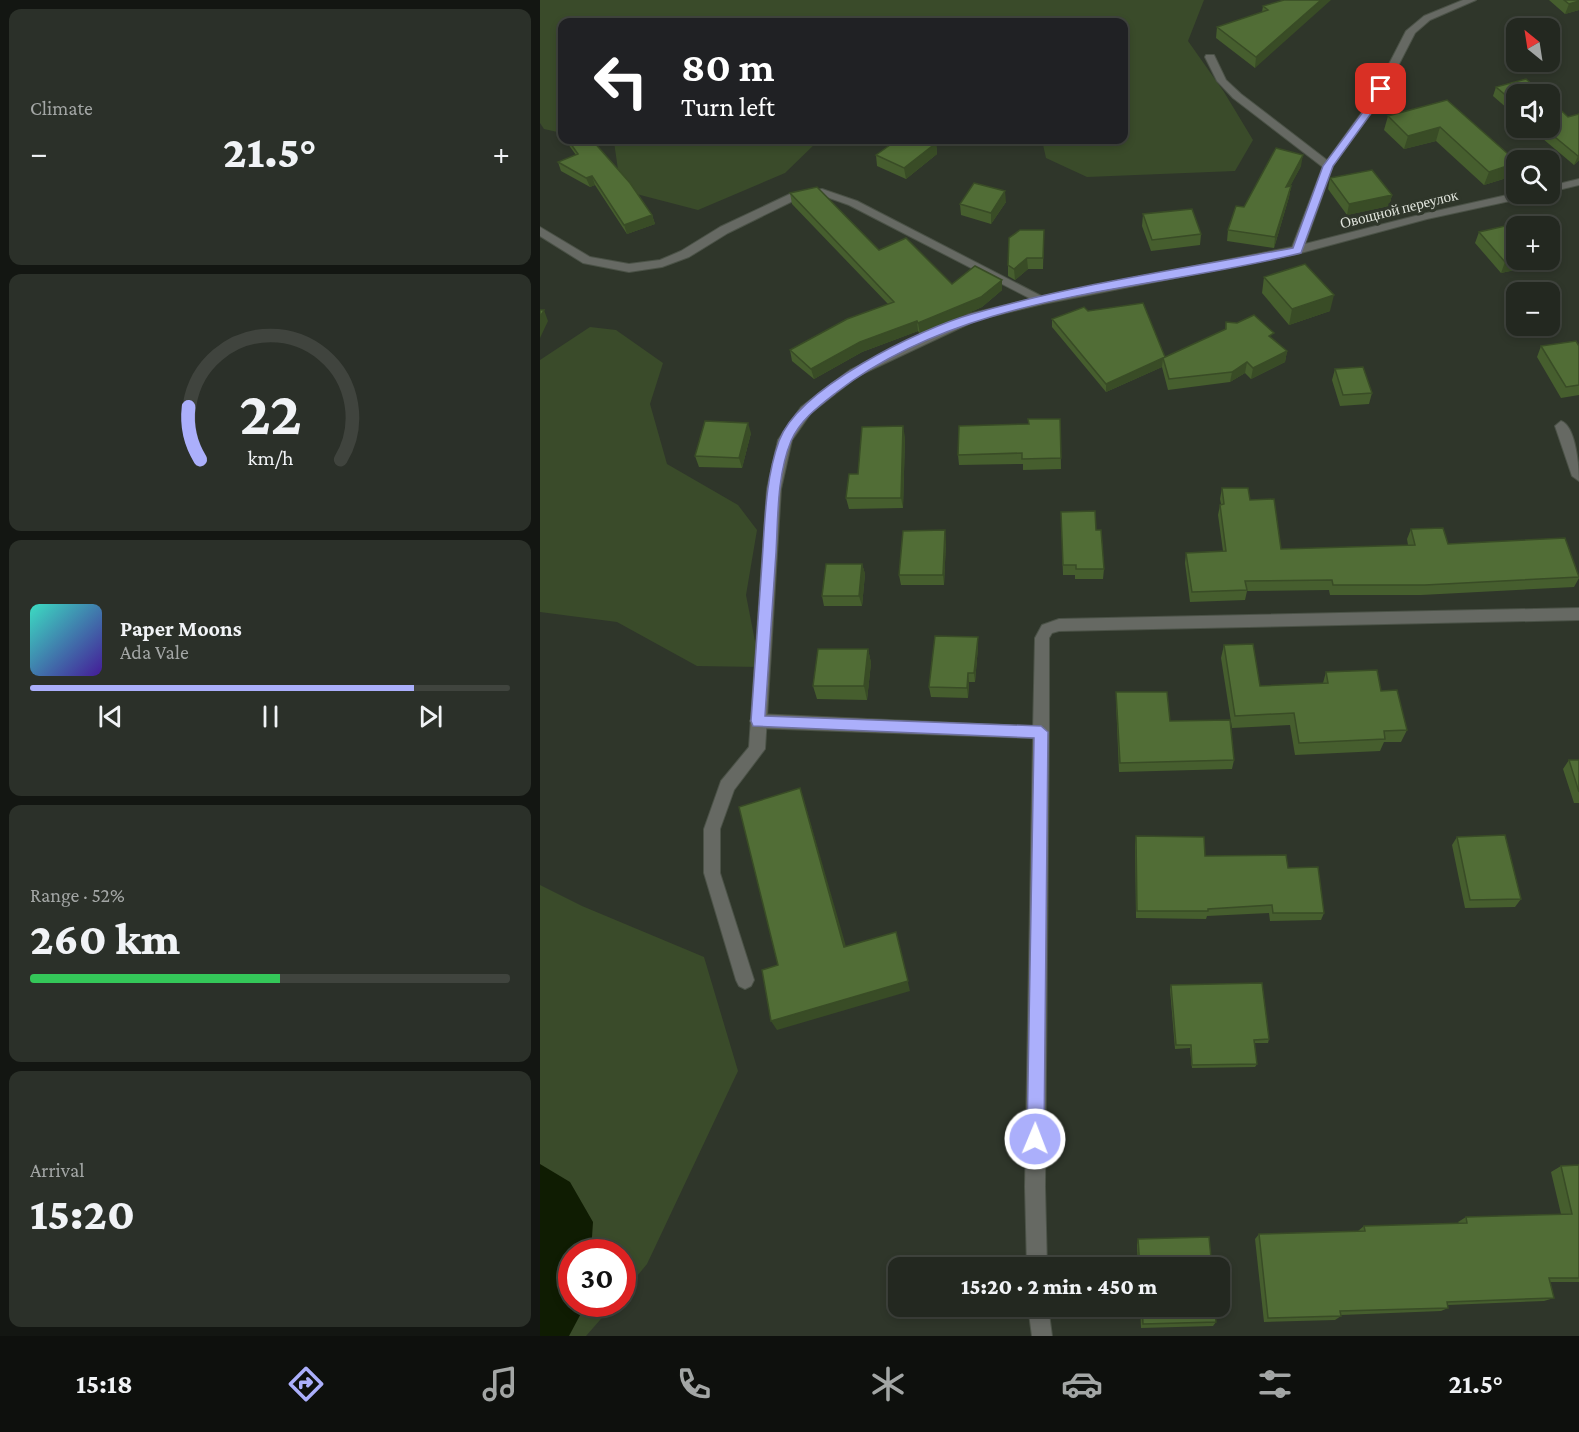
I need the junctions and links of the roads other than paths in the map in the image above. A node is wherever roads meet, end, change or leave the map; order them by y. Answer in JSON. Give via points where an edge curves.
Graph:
{"nodes":[{"id":1,"x":1471,"y":0,"type":"edge"},
{"id":2,"x":1210,"y":57,"type":"dead end"},
{"id":3,"x":1328,"y":166,"type":"junction"},
{"id":4,"x":1579,"y":182,"type":"edge"},
{"id":5,"x":1560,"y":187,"type":"edge"},
{"id":6,"x":1506,"y":200,"type":"edge"},
{"id":7,"x":541,"y":234,"type":"edge"},
{"id":8,"x":1297,"y":250,"type":"junction"},
{"id":9,"x":1044,"y":300,"type":"junction"},
{"id":10,"x":1562,"y":426,"type":"dead end"},
{"id":11,"x":1579,"y":476,"type":"edge"},
{"id":12,"x":1579,"y":614,"type":"edge"},
{"id":13,"x":758,"y":721,"type":"junction"},
{"id":14,"x":1041,"y":732,"type":"junction"},
{"id":15,"x":745,"y":980,"type":"dead end"},
{"id":16,"x":1037,"y":1257,"type":"edge"},
{"id":17,"x":1039,"y":1317,"type":"edge"},
{"id":18,"x":1042,"y":1336,"type":"edge"}],
"edges":[{"from":1,"to":3,"type":"street","via":[[1426,18],[1411,31],[1375,101]]},
{"from":2,"to":3,"type":"street","via":[[1229,89]]},
{"from":3,"to":8,"type":"street"},
{"from":4,"to":5,"type":"street"},
{"from":6,"to":8,"type":"street","name":"Овощной переулок"},
{"from":7,"to":9,"type":"street","via":[[587,260],[628,268],[662,263],[794,196],[822,192],[853,203]]},
{"from":8,"to":9,"type":"street","name":"Овощной переулок"},
{"from":9,"to":13,"type":"street","name":"Овощной переулок","via":[[973,317],[854,373],[806,410],[785,440],[774,489]]},
{"from":10,"to":11,"type":"street"},
{"from":12,"to":14,"type":"street","via":[[1059,626],[1047,629],[1042,638]]},
{"from":13,"to":14,"type":"street"},
{"from":13,"to":15,"type":"street","via":[[757,749],[728,786],[712,829],[712,873]]},
{"from":14,"to":16,"type":"street"},
{"from":17,"to":18,"type":"street"}]}
